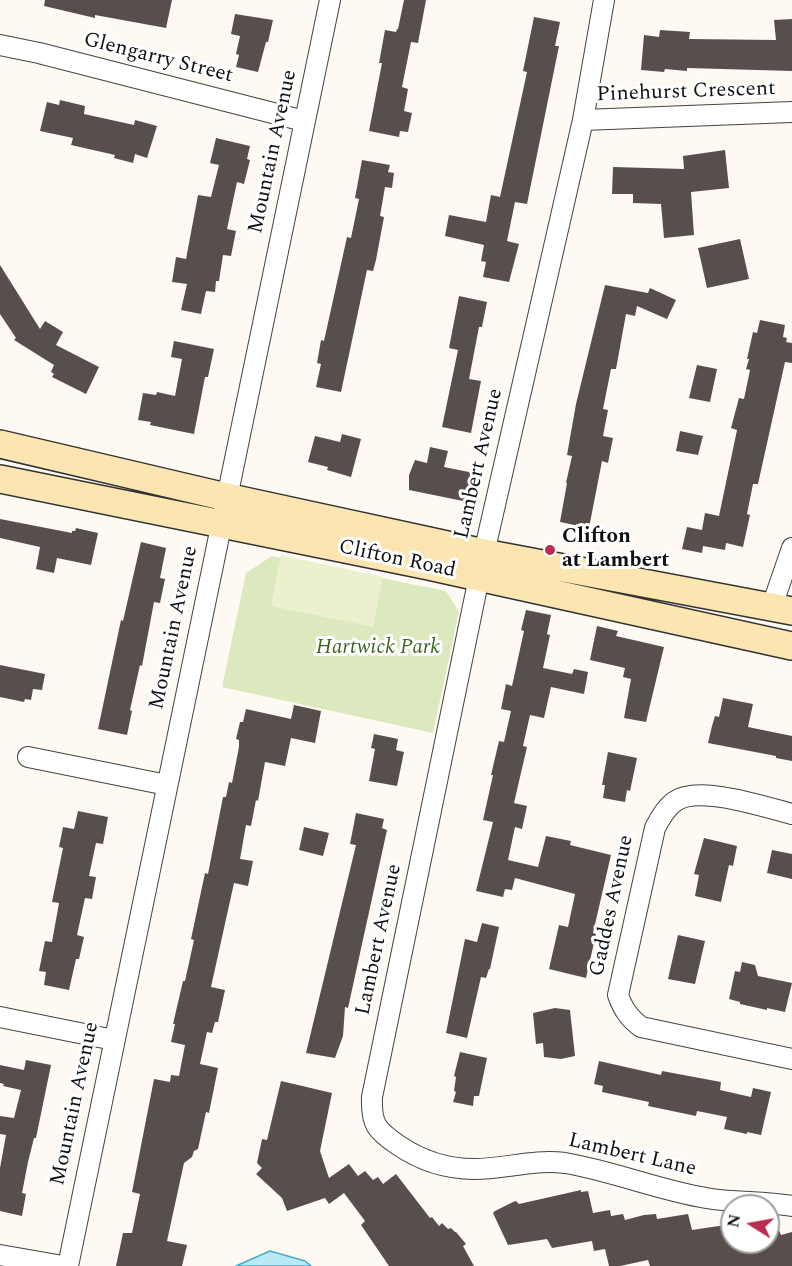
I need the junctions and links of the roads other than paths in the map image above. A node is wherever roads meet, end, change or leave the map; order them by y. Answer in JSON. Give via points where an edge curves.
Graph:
{"nodes":[{"id":1,"x":330,"y":0,"type":"edge"},
{"id":2,"x":604,"y":0,"type":"edge"},
{"id":3,"x":0,"y":45,"type":"edge"},
{"id":4,"x":792,"y":112,"type":"edge"},
{"id":5,"x":583,"y":120,"type":"junction"},
{"id":6,"x":304,"y":121,"type":"junction"},
{"id":7,"x":0,"y":444,"type":"edge"},
{"id":8,"x":0,"y":479,"type":"edge"},
{"id":9,"x":226,"y":497,"type":"junction"},
{"id":10,"x":221,"y":523,"type":"junction"},
{"id":11,"x":792,"y":548,"type":"edge"},
{"id":12,"x":482,"y":565,"type":"junction"},
{"id":13,"x":782,"y":609,"type":"edge"},
{"id":14,"x":792,"y":646,"type":"edge"},
{"id":15,"x":28,"y":757,"type":"dead end"},
{"id":16,"x":167,"y":785,"type":"junction"},
{"id":17,"x":792,"y":814,"type":"edge"},
{"id":18,"x":0,"y":1017,"type":"edge"},
{"id":19,"x":114,"y":1040,"type":"junction"},
{"id":20,"x":792,"y":1059,"type":"edge"},
{"id":21,"x":371,"y":1116,"type":"joint"},
{"id":22,"x":792,"y":1206,"type":"edge"},
{"id":23,"x":0,"y":1255,"type":"edge"},
{"id":24,"x":65,"y":1266,"type":"edge"}],
"edges":[{"from":1,"to":6,"type":"street","name":"Mountain Avenue"},
{"from":2,"to":5,"type":"street","name":"Lambert Avenue"},
{"from":3,"to":6,"type":"street","name":"Glengarry Street"},
{"from":4,"to":5,"type":"street","name":"Pinehurst Crescent"},
{"from":5,"to":12,"type":"street","name":"Lambert Avenue"},
{"from":6,"to":9,"type":"street","name":"Mountain Avenue"},
{"from":7,"to":9,"type":"main road","name":"Clifton Road"},
{"from":8,"to":10,"type":"main road","name":"Clifton Road"},
{"from":9,"to":10,"type":"street","name":"Mountain Avenue"},
{"from":9,"to":12,"type":"main road","name":"Clifton Road"},
{"from":10,"to":12,"type":"main road","name":"Clifton Road"},
{"from":10,"to":16,"type":"street","name":"Mountain Avenue"},
{"from":11,"to":13,"type":"street"},
{"from":12,"to":13,"type":"main road","name":"Clifton Road"},
{"from":12,"to":14,"type":"main road","name":"Clifton Road"},
{"from":12,"to":21,"type":"street","name":"Lambert Avenue"},
{"from":15,"to":16,"type":"street"},
{"from":16,"to":19,"type":"street","name":"Mountain Avenue"},
{"from":17,"to":20,"type":"street","name":"Gaddes Avenue","via":[[699,794],[675,801],[662,814],[655,828],[618,995],[622,1007],[641,1027]]},
{"from":18,"to":19,"type":"street"},
{"from":19,"to":24,"type":"street","name":"Mountain Avenue"},
{"from":21,"to":22,"type":"street","name":"Lambert Lane","via":[[388,1139],[411,1154],[444,1167],[475,1169],[555,1162],[707,1198]]},
{"from":23,"to":24,"type":"street"}]}
